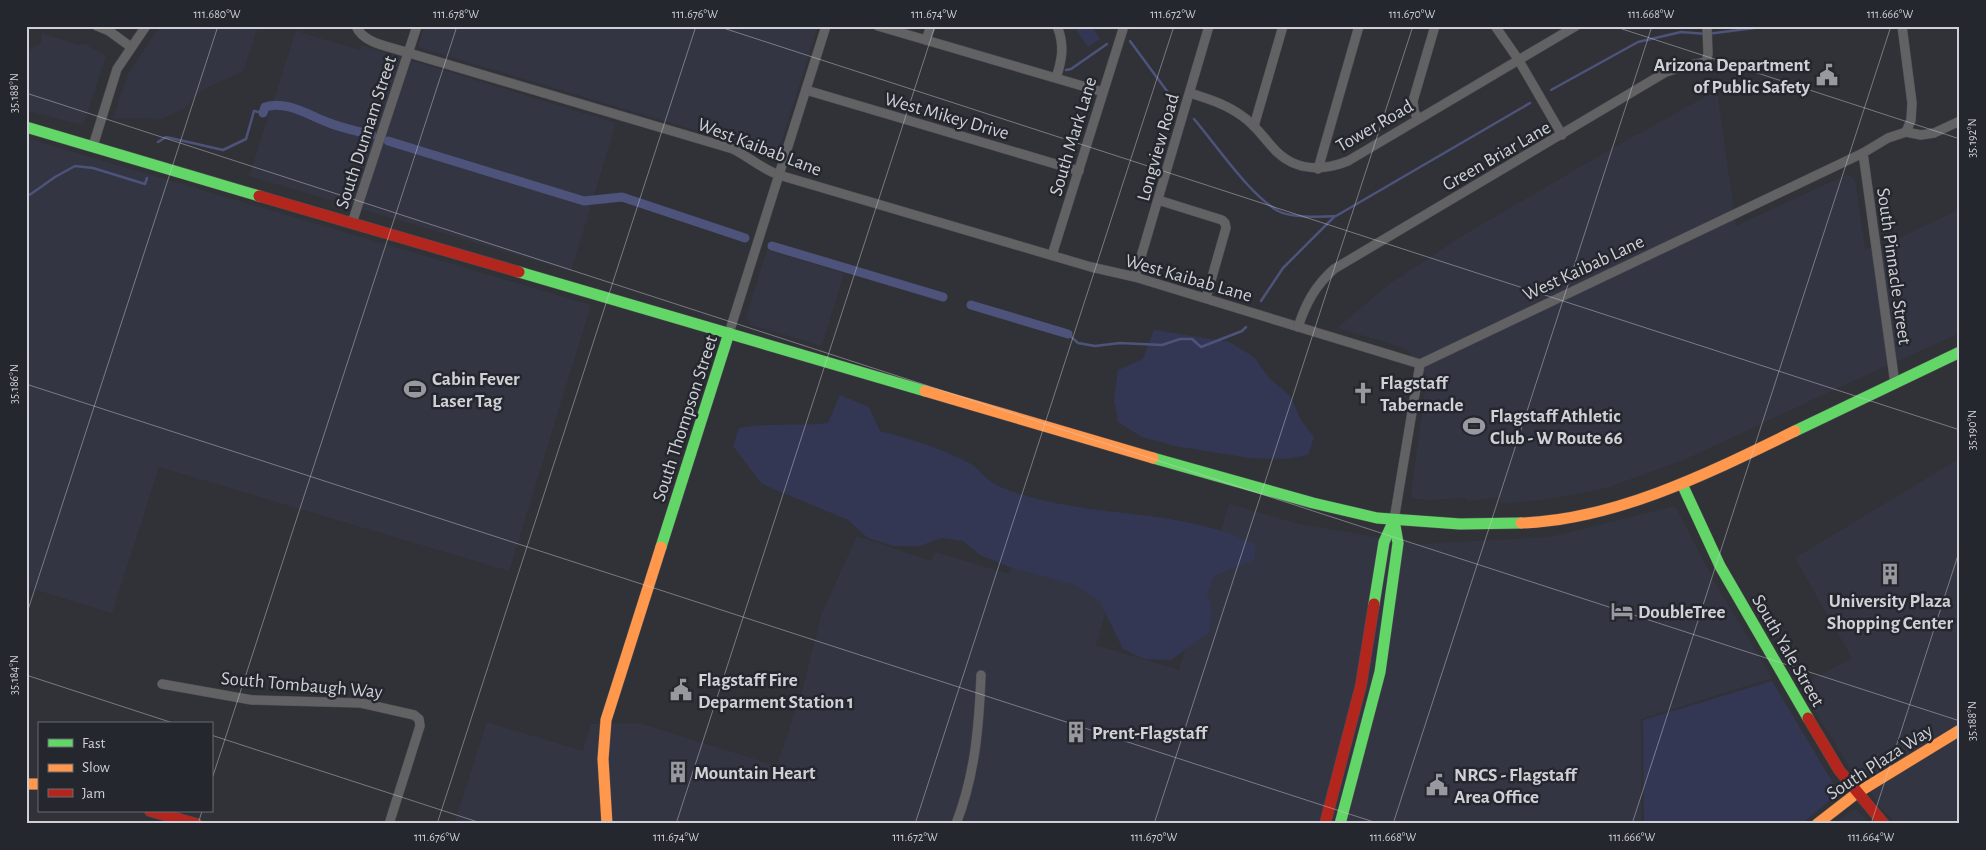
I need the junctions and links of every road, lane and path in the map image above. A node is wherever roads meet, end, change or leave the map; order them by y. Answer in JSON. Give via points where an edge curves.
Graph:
{"nodes":[{"id":1,"x":97,"y":26,"type":"edge"},
{"id":2,"x":146,"y":26,"type":"edge"},
{"id":3,"x":356,"y":26,"type":"edge"},
{"id":4,"x":417,"y":26,"type":"edge"},
{"id":5,"x":826,"y":26,"type":"edge"},
{"id":6,"x":878,"y":26,"type":"edge"},
{"id":7,"x":931,"y":26,"type":"edge"},
{"id":8,"x":1057,"y":26,"type":"edge"},
{"id":9,"x":1124,"y":26,"type":"edge"},
{"id":10,"x":1209,"y":26,"type":"edge"},
{"id":11,"x":1284,"y":26,"type":"edge"},
{"id":12,"x":1359,"y":26,"type":"edge"},
{"id":13,"x":1435,"y":26,"type":"edge"},
{"id":14,"x":1496,"y":26,"type":"edge"},
{"id":15,"x":1576,"y":26,"type":"edge"},
{"id":16,"x":1707,"y":26,"type":"edge"},
{"id":17,"x":1902,"y":26,"type":"edge"},
{"id":18,"x":926,"y":40,"type":"junction"},
{"id":19,"x":131,"y":46,"type":"junction"},
{"id":20,"x":409,"y":53,"type":"junction"},
{"id":21,"x":1518,"y":59,"type":"junction"},
{"id":22,"x":1056,"y":78,"type":"junction"},
{"id":23,"x":806,"y":90,"type":"junction"},
{"id":24,"x":1103,"y":92,"type":"junction"},
{"id":25,"x":1190,"y":93,"type":"junction"},
{"id":26,"x":1418,"y":119,"type":"junction"},
{"id":27,"x":1960,"y":121,"type":"edge"},
{"id":28,"x":1254,"y":126,"type":"junction"},
{"id":29,"x":26,"y":127,"type":"edge"},
{"id":30,"x":1906,"y":132,"type":"junction"},
{"id":31,"x":1562,"y":135,"type":"junction"},
{"id":32,"x":93,"y":146,"type":"junction"},
{"id":33,"x":1863,"y":153,"type":"junction"},
{"id":34,"x":1318,"y":169,"type":"junction"},
{"id":35,"x":1079,"y":171,"type":"junction"},
{"id":36,"x":779,"y":175,"type":"junction"},
{"id":37,"x":1158,"y":200,"type":"junction"},
{"id":38,"x":352,"y":224,"type":"junction"},
{"id":39,"x":1052,"y":255,"type":"junction"},
{"id":40,"x":1135,"y":277,"type":"junction"},
{"id":41,"x":1206,"y":298,"type":"junction"},
{"id":42,"x":1298,"y":327,"type":"junction"},
{"id":43,"x":729,"y":333,"type":"junction"},
{"id":44,"x":1960,"y":352,"type":"edge"},
{"id":45,"x":1420,"y":364,"type":"junction"},
{"id":46,"x":1895,"y":384,"type":"junction"},
{"id":47,"x":1682,"y":484,"type":"junction"},
{"id":48,"x":1394,"y":520,"type":"junction"},
{"id":49,"x":981,"y":675,"type":"dead end"},
{"id":50,"x":162,"y":684,"type":"dead end"},
{"id":51,"x":1960,"y":730,"type":"edge"},
{"id":52,"x":1857,"y":793,"type":"junction"},
{"id":53,"x":154,"y":812,"type":"edge"},
{"id":54,"x":1326,"y":821,"type":"edge"},
{"id":55,"x":1342,"y":823,"type":"edge"},
{"id":56,"x":197,"y":824,"type":"edge"},
{"id":57,"x":389,"y":824,"type":"edge"},
{"id":58,"x":607,"y":824,"type":"edge"},
{"id":59,"x":956,"y":824,"type":"edge"},
{"id":60,"x":1818,"y":824,"type":"edge"},
{"id":61,"x":1884,"y":824,"type":"edge"}],
"edges":[{"from":1,"to":19,"type":"street"},
{"from":2,"to":19,"type":"street"},
{"from":3,"to":20,"type":"street","name":"South Dunnam Street","via":[[359,34],[366,38]]},
{"from":4,"to":20,"type":"street"},
{"from":5,"to":23,"type":"street","name":"South Thompson Street"},
{"from":6,"to":18,"type":"street"},
{"from":7,"to":18,"type":"street"},
{"from":8,"to":22,"type":"street","via":[[1063,49]]},
{"from":9,"to":24,"type":"street","name":"South Mark Lane"},
{"from":10,"to":25,"type":"street","name":"Longview Road"},
{"from":11,"to":28,"type":"street"},
{"from":12,"to":34,"type":"street"},
{"from":13,"to":26,"type":"street","via":[[1413,102]]},
{"from":14,"to":21,"type":"street"},
{"from":15,"to":21,"type":"street","name":"Tower Road"},
{"from":16,"to":31,"type":"street","name":"Green Briar Lane","via":[[1706,62],[1666,72]]},
{"from":17,"to":30,"type":"street","via":[[1912,108]]},
{"from":18,"to":22,"type":"street"},
{"from":19,"to":32,"type":"street","via":[[117,70]]},
{"from":20,"to":36,"type":"street","name":"West Kaibab Lane","via":[[726,147]]},
{"from":20,"to":38,"type":"street","name":"South Dunnam Street"},
{"from":21,"to":26,"type":"street","name":"Tower Road"},
{"from":21,"to":31,"type":"street"},
{"from":22,"to":24,"type":"street"},
{"from":23,"to":35,"type":"street","name":"West Mikey Drive"},
{"from":23,"to":36,"type":"street","name":"South Thompson Street"},
{"from":24,"to":35,"type":"street","name":"South Mark Lane"},
{"from":25,"to":28,"type":"street","name":"Tower Road","via":[[1230,108]]},
{"from":25,"to":37,"type":"street","name":"Longview Road"},
{"from":26,"to":34,"type":"street","name":"Tower Road","via":[[1348,161]]},
{"from":27,"to":30,"type":"street","name":"West Kaibab Lane","via":[[1934,133]]},
{"from":28,"to":34,"type":"street","name":"Tower Road","via":[[1285,159]]},
{"from":29,"to":32,"type":"main road"},
{"from":30,"to":33,"type":"street","name":"West Kaibab Lane","via":[[1888,138]]},
{"from":31,"to":42,"type":"street","name":"Green Briar Lane","via":[[1334,269],[1310,297]]},
{"from":32,"to":38,"type":"main road"},
{"from":33,"to":45,"type":"street","name":"West Kaibab Lane"},
{"from":33,"to":46,"type":"street","name":"South Pinnacle Street"},
{"from":35,"to":39,"type":"street","name":"South Mark Lane"},
{"from":36,"to":39,"type":"street","name":"West Kaibab Lane"},
{"from":36,"to":43,"type":"street","name":"South Thompson Street"},
{"from":37,"to":40,"type":"street","name":"Longview Road"},
{"from":37,"to":41,"type":"street","via":[[1225,223]]},
{"from":38,"to":43,"type":"main road"},
{"from":39,"to":40,"type":"street","name":"West Kaibab Lane"},
{"from":40,"to":41,"type":"street","name":"West Kaibab Lane"},
{"from":41,"to":42,"type":"street","name":"West Kaibab Lane"},
{"from":42,"to":45,"type":"street","name":"West Kaibab Lane"},
{"from":43,"to":48,"type":"main road","via":[[1248,486]]},
{"from":43,"to":58,"type":"main road","name":"South Thompson Street","via":[[606,720],[602,775]]},
{"from":44,"to":46,"type":"main road"},
{"from":45,"to":48,"type":"street"},
{"from":46,"to":47,"type":"main road"},
{"from":47,"to":48,"type":"main road","via":[[1623,505],[1545,522],[1460,524]]},
{"from":47,"to":52,"type":"main road","name":"South Yale Street","via":[[1720,566],[1839,770]]},
{"from":48,"to":54,"type":"main road","via":[[1384,542],[1361,685]]},
{"from":48,"to":55,"type":"main road","via":[[1398,544],[1380,672]]},
{"from":49,"to":59,"type":"street","via":[[976,750],[969,786]]},
{"from":50,"to":57,"type":"street","name":"South Tombaugh Way","via":[[252,700],[361,703],[414,715],[420,726]]},
{"from":51,"to":52,"type":"main road","name":"South Plaza Way"},
{"from":52,"to":60,"type":"main road","name":"South Plaza Way"},
{"from":52,"to":61,"type":"main road","name":"South Yale Street"},
{"from":53,"to":56,"type":"main road"},
{"from":54,"to":55,"type":"main road"}]}
